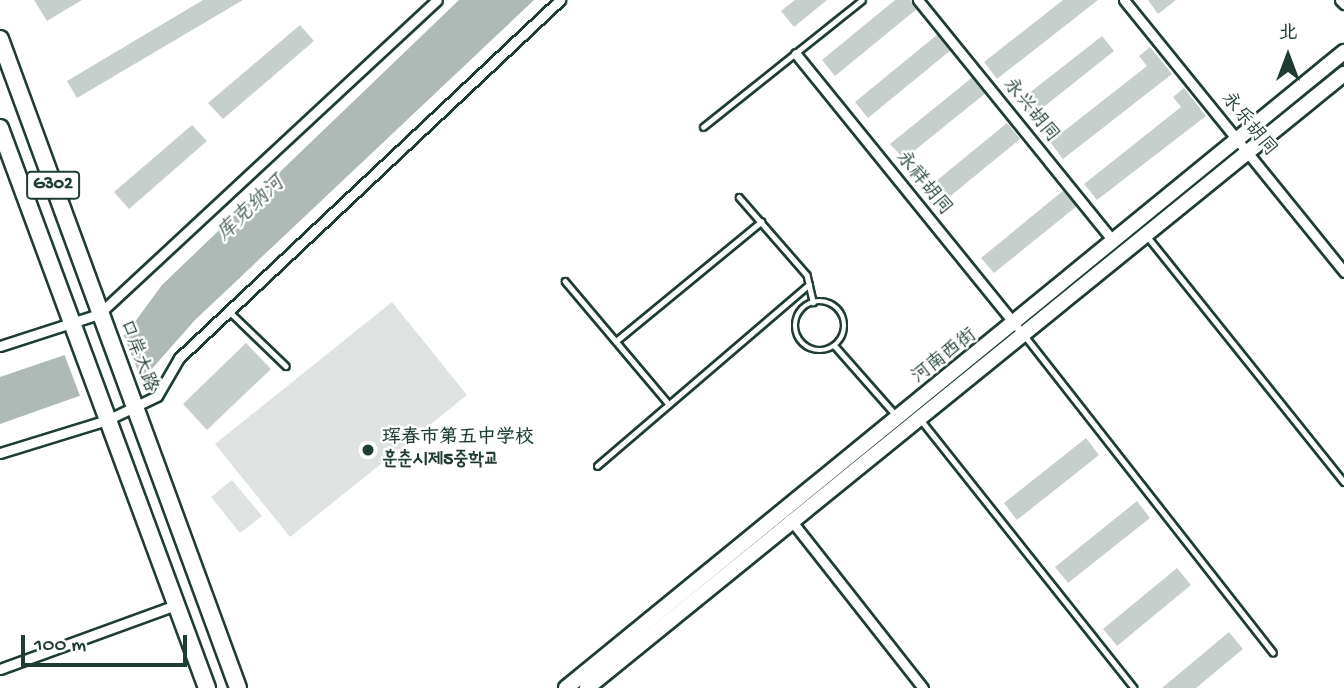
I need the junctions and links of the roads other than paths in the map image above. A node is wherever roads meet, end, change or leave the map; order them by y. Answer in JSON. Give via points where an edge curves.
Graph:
{"nodes":[{"id":1,"x":437,"y":0,"type":"edge"},
{"id":2,"x":560,"y":0,"type":"edge"},
{"id":3,"x":862,"y":0,"type":"edge"},
{"id":4,"x":918,"y":0,"type":"edge"},
{"id":5,"x":1124,"y":0,"type":"edge"},
{"id":6,"x":1340,"y":0,"type":"edge"},
{"id":7,"x":1344,"y":4,"type":"edge"},
{"id":8,"x":0,"y":39,"type":"edge"},
{"id":9,"x":1344,"y":52,"type":"edge"},
{"id":10,"x":796,"y":54,"type":"junction"},
{"id":11,"x":1344,"y":74,"type":"edge"},
{"id":12,"x":703,"y":127,"type":"dead end"},
{"id":13,"x":0,"y":128,"type":"edge"},
{"id":14,"x":1244,"y":148,"type":"junction"},
{"id":15,"x":739,"y":197,"type":"dead end"},
{"id":16,"x":761,"y":222,"type":"junction"},
{"id":17,"x":1146,"y":235,"type":"junction"},
{"id":18,"x":1116,"y":244,"type":"junction"},
{"id":19,"x":1344,"y":272,"type":"edge"},
{"id":20,"x":565,"y":281,"type":"dead end"},
{"id":21,"x":809,"y":285,"type":"junction"},
{"id":22,"x":813,"y":302,"type":"junction"},
{"id":23,"x":229,"y":311,"type":"junction"},
{"id":24,"x":99,"y":314,"type":"junction"},
{"id":25,"x":71,"y":323,"type":"junction"},
{"id":26,"x":1020,"y":331,"type":"junction"},
{"id":27,"x":616,"y":341,"type":"junction"},
{"id":28,"x":0,"y":346,"type":"edge"},
{"id":29,"x":835,"y":346,"type":"junction"},
{"id":30,"x":286,"y":366,"type":"dead end"},
{"id":31,"x":133,"y":403,"type":"junction"},
{"id":32,"x":669,"y":404,"type":"junction"},
{"id":33,"x":105,"y":414,"type":"junction"},
{"id":34,"x":898,"y":418,"type":"junction"},
{"id":35,"x":919,"y":418,"type":"junction"},
{"id":36,"x":0,"y":453,"type":"edge"},
{"id":37,"x":597,"y":466,"type":"dead end"},
{"id":38,"x":1344,"y":482,"type":"edge"},
{"id":39,"x":786,"y":514,"type":"junction"},
{"id":40,"x":176,"y":605,"type":"junction"},
{"id":41,"x":1273,"y":653,"type":"dead end"},
{"id":42,"x":0,"y":669,"type":"edge"},
{"id":43,"x":207,"y":688,"type":"edge"},
{"id":44,"x":237,"y":688,"type":"edge"},
{"id":45,"x":566,"y":688,"type":"edge"},
{"id":46,"x":587,"y":688,"type":"edge"},
{"id":47,"x":923,"y":688,"type":"edge"},
{"id":48,"x":1134,"y":688,"type":"edge"}],
"edges":[{"from":1,"to":24,"type":"street"},
{"from":2,"to":23,"type":"street"},
{"from":3,"to":10,"type":"lane"},
{"from":4,"to":18,"type":"street","name":"永兴胡同"},
{"from":5,"to":14,"type":"street","name":"永乐胡同"},
{"from":6,"to":7,"type":"street"},
{"from":8,"to":24,"type":"highway","name":"口岸大路","number":"G302"},
{"from":9,"to":14,"type":"main road","name":"河南西街"},
{"from":10,"to":12,"type":"lane"},
{"from":10,"to":26,"type":"street","name":"永祥胡同"},
{"from":11,"to":14,"type":"main road","name":"河南西街"},
{"from":13,"to":25,"type":"highway","number":"G302"},
{"from":14,"to":17,"type":"main road","name":"河南西街"},
{"from":14,"to":18,"type":"main road","name":"河南西街"},
{"from":14,"to":19,"type":"street","name":"永乐胡同"},
{"from":15,"to":16,"type":"lane"},
{"from":16,"to":21,"type":"lane"},
{"from":16,"to":27,"type":"lane"},
{"from":17,"to":26,"type":"main road","name":"河南西街"},
{"from":17,"to":38,"type":"lane"},
{"from":18,"to":26,"type":"main road","name":"河南西街"},
{"from":20,"to":27,"type":"lane"},
{"from":21,"to":22,"type":"lane"},
{"from":21,"to":32,"type":"lane"},
{"from":22,"to":29,"type":"lane","via":[[830,303],[842,313],[845,328]]},
{"from":22,"to":29,"type":"lane","via":[[796,320],[797,337],[817,351]]},
{"from":23,"to":30,"type":"lane"},
{"from":23,"to":31,"type":"street","via":[[179,358],[157,396]]},
{"from":24,"to":25,"type":"street"},
{"from":24,"to":31,"type":"highway","name":"口岸大路","number":"G302"},
{"from":25,"to":28,"type":"street"},
{"from":25,"to":33,"type":"highway","number":"G302"},
{"from":26,"to":34,"type":"main road","name":"河南西街"},
{"from":26,"to":35,"type":"main road","name":"河南西街"},
{"from":26,"to":41,"type":"lane"},
{"from":27,"to":32,"type":"lane"},
{"from":29,"to":34,"type":"lane"},
{"from":31,"to":33,"type":"street"},
{"from":31,"to":44,"type":"highway","name":"口岸大路","number":"G302"},
{"from":32,"to":37,"type":"lane"},
{"from":33,"to":36,"type":"street"},
{"from":33,"to":40,"type":"highway","number":"G302"},
{"from":34,"to":39,"type":"main road","name":"河南西街"},
{"from":35,"to":39,"type":"main road","name":"河南西街"},
{"from":35,"to":48,"type":"lane"},
{"from":39,"to":45,"type":"main road","name":"河南西街"},
{"from":39,"to":46,"type":"main road","name":"河南西街"},
{"from":39,"to":47,"type":"street"},
{"from":40,"to":42,"type":"street"},
{"from":40,"to":43,"type":"highway","number":"G302"}]}
